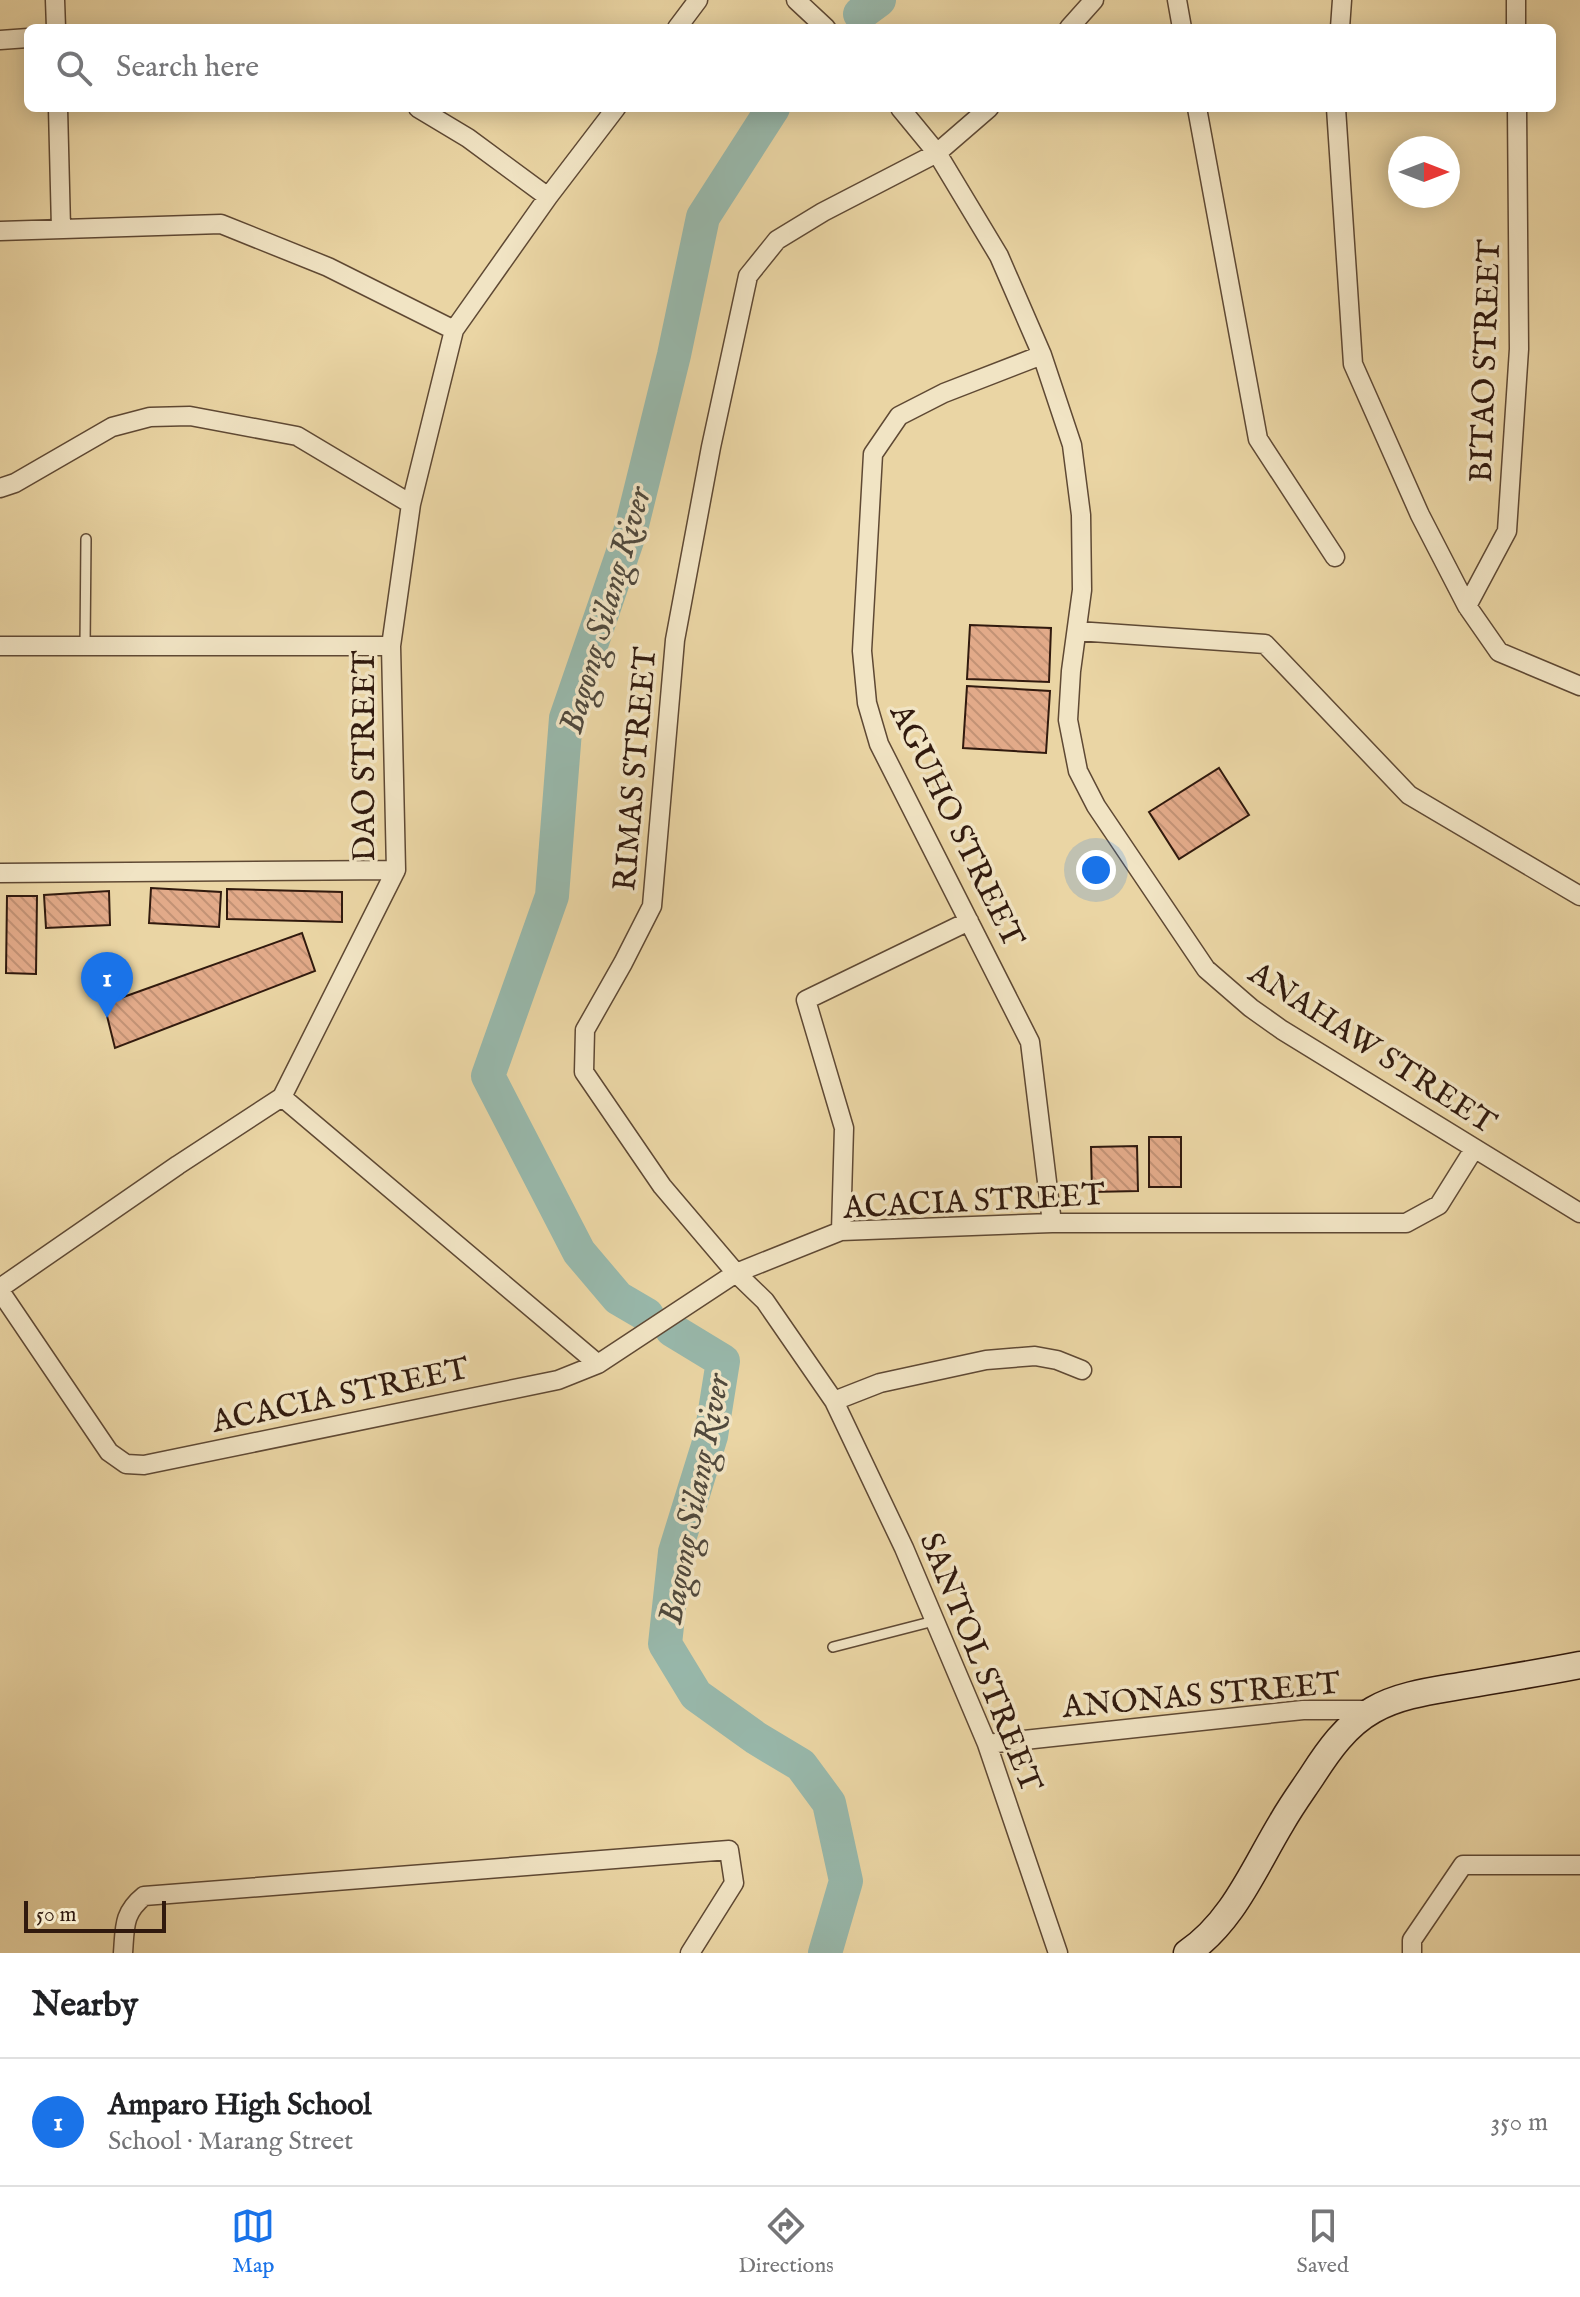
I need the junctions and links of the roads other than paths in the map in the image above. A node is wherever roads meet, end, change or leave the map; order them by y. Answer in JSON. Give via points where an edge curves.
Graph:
{"nodes":[{"id":1,"x":55,"y":0,"type":"edge"},
{"id":2,"x":698,"y":0,"type":"edge"},
{"id":3,"x":796,"y":0,"type":"edge"},
{"id":4,"x":1094,"y":0,"type":"edge"},
{"id":5,"x":1177,"y":0,"type":"edge"},
{"id":6,"x":1342,"y":0,"type":"edge"},
{"id":7,"x":1516,"y":0,"type":"edge"},
{"id":8,"x":56,"y":24,"type":"edge"},
{"id":9,"x":680,"y":24,"type":"edge"},
{"id":10,"x":822,"y":24,"type":"edge"},
{"id":11,"x":1073,"y":24,"type":"edge"},
{"id":12,"x":1181,"y":24,"type":"edge"},
{"id":13,"x":1340,"y":24,"type":"edge"},
{"id":14,"x":1516,"y":24,"type":"edge"},
{"id":15,"x":24,"y":38,"type":"edge"},
{"id":16,"x":0,"y":40,"type":"edge"},
{"id":17,"x":58,"y":112,"type":"edge"},
{"id":18,"x":425,"y":112,"type":"edge"},
{"id":19,"x":613,"y":112,"type":"edge"},
{"id":20,"x":903,"y":112,"type":"edge"},
{"id":21,"x":984,"y":112,"type":"edge"},
{"id":22,"x":1198,"y":112,"type":"edge"},
{"id":23,"x":1336,"y":112,"type":"edge"},
{"id":24,"x":1517,"y":112,"type":"edge"},
{"id":25,"x":937,"y":153,"type":"junction"},
{"id":26,"x":548,"y":197,"type":"junction"},
{"id":27,"x":61,"y":228,"type":"junction"},
{"id":28,"x":0,"y":231,"type":"edge"},
{"id":29,"x":454,"y":330,"type":"junction"},
{"id":30,"x":1042,"y":355,"type":"junction"},
{"id":31,"x":0,"y":488,"type":"edge"},
{"id":32,"x":411,"y":504,"type":"junction"},
{"id":33,"x":86,"y":539,"type":"dead end"},
{"id":34,"x":1335,"y":557,"type":"dead end"},
{"id":35,"x":1467,"y":606,"type":"junction"},
{"id":36,"x":1077,"y":631,"type":"junction"},
{"id":37,"x":0,"y":646,"type":"edge"},
{"id":38,"x":85,"y":646,"type":"junction"},
{"id":39,"x":391,"y":646,"type":"junction"},
{"id":40,"x":1580,"y":686,"type":"edge"},
{"id":41,"x":396,"y":870,"type":"junction"},
{"id":42,"x":0,"y":873,"type":"edge"},
{"id":43,"x":1580,"y":896,"type":"edge"},
{"id":44,"x":969,"y":921,"type":"junction"},
{"id":45,"x":282,"y":1097,"type":"junction"},
{"id":46,"x":1474,"y":1149,"type":"junction"},
{"id":47,"x":1580,"y":1213,"type":"edge"},
{"id":48,"x":1052,"y":1223,"type":"junction"},
{"id":49,"x":841,"y":1231,"type":"junction"},
{"id":50,"x":736,"y":1273,"type":"junction"},
{"id":51,"x":0,"y":1289,"type":"edge"},
{"id":52,"x":598,"y":1364,"type":"junction"},
{"id":53,"x":1082,"y":1370,"type":"dead end"},
{"id":54,"x":834,"y":1401,"type":"junction"},
{"id":55,"x":935,"y":1621,"type":"junction"},
{"id":56,"x":833,"y":1647,"type":"dead end"},
{"id":57,"x":1580,"y":1665,"type":"edge"},
{"id":58,"x":1373,"y":1710,"type":"junction"},
{"id":59,"x":987,"y":1744,"type":"junction"},
{"id":60,"x":1580,"y":1865,"type":"edge"},
{"id":61,"x":123,"y":1953,"type":"edge"},
{"id":62,"x":690,"y":1953,"type":"edge"},
{"id":63,"x":1058,"y":1953,"type":"edge"},
{"id":64,"x":1187,"y":1953,"type":"edge"},
{"id":65,"x":1412,"y":1953,"type":"edge"}],
"edges":[{"from":1,"to":8,"type":"street"},
{"from":2,"to":9,"type":"street"},
{"from":3,"to":10,"type":"street"},
{"from":4,"to":11,"type":"street"},
{"from":5,"to":12,"type":"street"},
{"from":6,"to":13,"type":"street"},
{"from":7,"to":14,"type":"street"},
{"from":15,"to":16,"type":"street"},
{"from":17,"to":27,"type":"street"},
{"from":18,"to":26,"type":"street"},
{"from":19,"to":26,"type":"street","name":"DAO STREET"},
{"from":20,"to":25,"type":"street","name":"ANAHAW STREET"},
{"from":21,"to":25,"type":"street","name":"RIMAS STREET"},
{"from":22,"to":34,"type":"street","via":[[1258,439]]},
{"from":23,"to":35,"type":"street","via":[[1353,364]]},
{"from":24,"to":35,"type":"street","name":"BITAO STREET","via":[[1519,349],[1507,531]]},
{"from":25,"to":30,"type":"street","name":"ANAHAW STREET","via":[[999,256]]},
{"from":25,"to":50,"type":"street","name":"RIMAS STREET","via":[[777,240],[748,276],[675,640],[652,906],[585,1030],[584,1072],[662,1186]]},
{"from":26,"to":29,"type":"street","name":"DAO STREET"},
{"from":27,"to":28,"type":"street"},
{"from":27,"to":29,"type":"street","via":[[221,224],[328,267]]},
{"from":29,"to":32,"type":"street","name":"DAO STREET"},
{"from":30,"to":36,"type":"street","name":"ANAHAW STREET","via":[[1072,445],[1081,515]]},
{"from":30,"to":44,"type":"street","name":"AGUHO STREET","via":[[899,416],[873,454],[862,651],[867,703],[879,744]]},
{"from":31,"to":32,"type":"street","via":[[112,427],[150,417],[190,416],[297,436]]},
{"from":32,"to":39,"type":"street","name":"DAO STREET"},
{"from":33,"to":38,"type":"lane"},
{"from":35,"to":40,"type":"street","via":[[1499,652]]},
{"from":36,"to":43,"type":"street","via":[[1265,644],[1409,795]]},
{"from":36,"to":46,"type":"street","name":"ANAHAW STREET","via":[[1068,720],[1078,771],[1206,969],[1282,1030]]},
{"from":37,"to":38,"type":"street"},
{"from":38,"to":39,"type":"street"},
{"from":39,"to":41,"type":"street","name":"DAO STREET"},
{"from":41,"to":42,"type":"street"},
{"from":41,"to":45,"type":"street","name":"DAO STREET"},
{"from":44,"to":48,"type":"street","name":"AGUHO STREET","via":[[1030,1042]]},
{"from":44,"to":49,"type":"street","via":[[806,1000],[844,1128]]},
{"from":45,"to":51,"type":"street"},
{"from":45,"to":52,"type":"street"},
{"from":46,"to":47,"type":"street","name":"ANAHAW STREET"},
{"from":46,"to":48,"type":"street","name":"ACACIA STREET","via":[[1439,1205],[1406,1223]]},
{"from":48,"to":49,"type":"street","name":"ACACIA STREET"},
{"from":49,"to":50,"type":"street","name":"ACACIA STREET"},
{"from":50,"to":52,"type":"street","name":"ACACIA STREET"},
{"from":50,"to":54,"type":"street","name":"RIMAS STREET","via":[[765,1301]]},
{"from":51,"to":52,"type":"street","name":"ACACIA STREET","via":[[109,1452],[126,1464],[144,1465],[558,1380]]},
{"from":53,"to":54,"type":"street","via":[[1035,1356],[986,1360],[880,1383]]},
{"from":54,"to":55,"type":"street","name":"SANTOL STREET"},
{"from":55,"to":56,"type":"lane"},
{"from":55,"to":59,"type":"street","name":"SANTOL STREET"},
{"from":57,"to":58,"type":"street","via":[[1428,1691]]},
{"from":58,"to":59,"type":"street","name":"ANONAS STREET","via":[[1303,1710]]},
{"from":58,"to":64,"type":"street","via":[[1328,1751],[1221,1922]]},
{"from":59,"to":63,"type":"street","name":"SANTOL STREET"},
{"from":60,"to":65,"type":"street","via":[[1463,1865],[1412,1940]]},
{"from":61,"to":62,"type":"street","via":[[126,1916],[144,1896],[729,1850],[734,1883]]}]}
